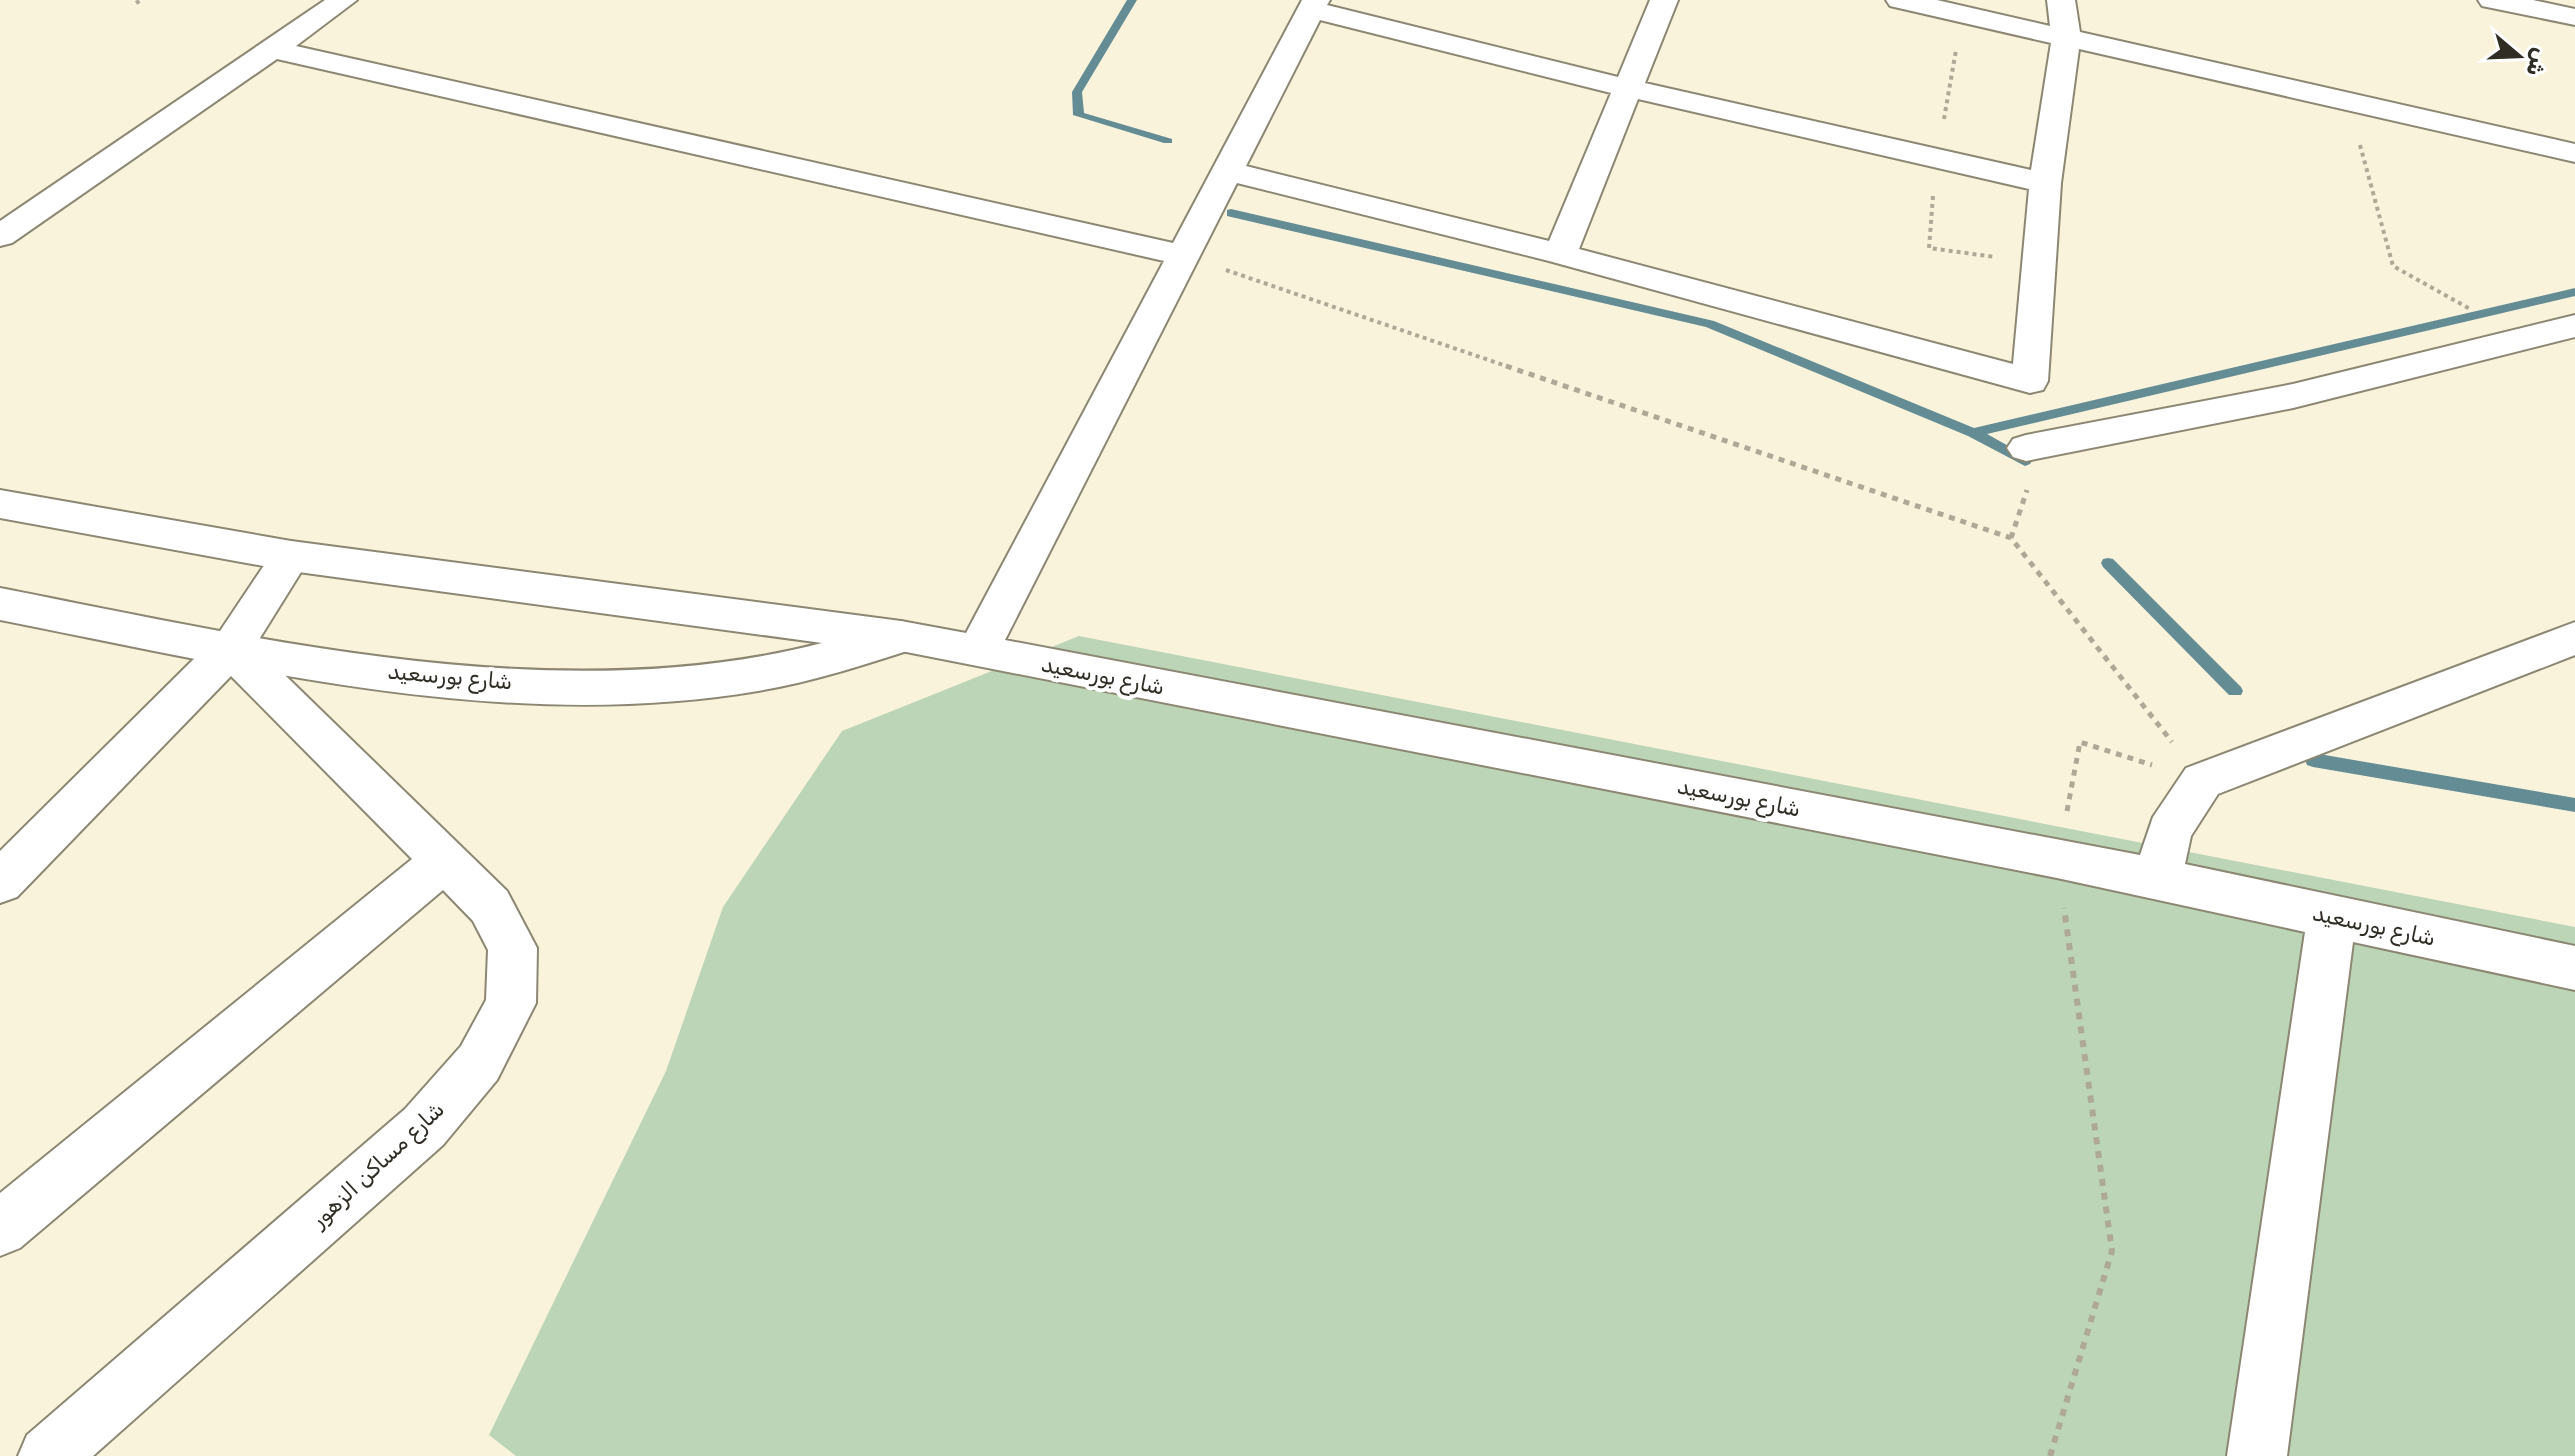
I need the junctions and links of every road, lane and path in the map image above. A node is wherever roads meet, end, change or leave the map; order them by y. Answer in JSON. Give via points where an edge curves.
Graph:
{"nodes":[{"id":1,"x":343,"y":0,"type":"edge"},
{"id":2,"x":1664,"y":0,"type":"edge"},
{"id":3,"x":1900,"y":0,"type":"edge"},
{"id":4,"x":2061,"y":0,"type":"edge"},
{"id":5,"x":2492,"y":0,"type":"edge"},
{"id":6,"x":2573,"y":0,"type":"edge"},
{"id":7,"x":1314,"y":5,"type":"edge"},
{"id":8,"x":2575,"y":8,"type":"edge"},
{"id":9,"x":1963,"y":14,"type":"junction"},
{"id":10,"x":2575,"y":17,"type":"edge"},
{"id":11,"x":2066,"y":37,"type":"junction"},
{"id":12,"x":273,"y":49,"type":"junction"},
{"id":13,"x":1628,"y":88,"type":"junction"},
{"id":14,"x":2349,"y":102,"type":"junction"},
{"id":15,"x":2575,"y":153,"type":"edge"},
{"id":16,"x":1936,"y":159,"type":"junction"},
{"id":17,"x":1229,"y":171,"type":"junction"},
{"id":18,"x":2045,"y":183,"type":"junction"},
{"id":19,"x":0,"y":236,"type":"edge"},
{"id":20,"x":1560,"y":254,"type":"junction"},
{"id":21,"x":1184,"y":256,"type":"junction"},
{"id":22,"x":2039,"y":263,"type":"junction"},
{"id":23,"x":2575,"y":326,"type":"edge"},
{"id":24,"x":2520,"y":338,"type":"junction"},
{"id":25,"x":2026,"y":448,"type":"dead end"},
{"id":26,"x":0,"y":504,"type":"edge"},
{"id":27,"x":291,"y":556,"type":"junction"},
{"id":28,"x":0,"y":604,"type":"edge"},
{"id":29,"x":901,"y":637,"type":"junction"},
{"id":30,"x":2575,"y":638,"type":"edge"},
{"id":31,"x":231,"y":649,"type":"junction"},
{"id":32,"x":978,"y":651,"type":"junction"},
{"id":33,"x":2202,"y":781,"type":"junction"},
{"id":34,"x":2057,"y":858,"type":"junction"},
{"id":35,"x":446,"y":859,"type":"junction"},
{"id":36,"x":2158,"y":879,"type":"junction"},
{"id":37,"x":0,"y":882,"type":"edge"},
{"id":38,"x":2332,"y":916,"type":"junction"},
{"id":39,"x":2575,"y":968,"type":"edge"},
{"id":40,"x":0,"y":1228,"type":"edge"},
{"id":41,"x":48,"y":1456,"type":"edge"},
{"id":42,"x":2050,"y":1456,"type":"edge"},
{"id":43,"x":2257,"y":1456,"type":"edge"}],
"edges":[{"from":1,"to":12,"type":"street"},
{"from":2,"to":13,"type":"street"},
{"from":3,"to":9,"type":"street"},
{"from":4,"to":11,"type":"street"},
{"from":5,"to":10,"type":"street"},
{"from":6,"to":8,"type":"street"},
{"from":7,"to":13,"type":"street"},
{"from":7,"to":17,"type":"street"},
{"from":9,"to":11,"type":"street"},
{"from":9,"to":16,"type":"path"},
{"from":11,"to":14,"type":"street"},
{"from":11,"to":18,"type":"street"},
{"from":12,"to":19,"type":"street"},
{"from":12,"to":21,"type":"street","via":[[900,187]]},
{"from":13,"to":16,"type":"street"},
{"from":13,"to":20,"type":"street"},
{"from":14,"to":15,"type":"street"},
{"from":14,"to":24,"type":"path","via":[[2393,266]]},
{"from":16,"to":18,"type":"street"},
{"from":16,"to":22,"type":"path","via":[[1929,248]]},
{"from":17,"to":20,"type":"street"},
{"from":17,"to":21,"type":"street"},
{"from":18,"to":22,"type":"street"},
{"from":20,"to":22,"type":"street","via":[[2030,381]]},
{"from":21,"to":32,"type":"street"},
{"from":21,"to":33,"type":"path","via":[[2011,538]]},
{"from":23,"to":24,"type":"street"},
{"from":24,"to":25,"type":"street","via":[[2293,396]]},
{"from":26,"to":27,"type":"street","name":"شارع بورسعيد"},
{"from":27,"to":29,"type":"street","name":"شارع بورسعيد"},
{"from":27,"to":31,"type":"street"},
{"from":28,"to":31,"type":"street","name":"شارع بورسعيد"},
{"from":29,"to":31,"type":"street","name":"شارع بورسعيد","via":[[739,677],[660,685],[431,678]]},
{"from":29,"to":32,"type":"street","name":"شارع بورسعيد"},
{"from":30,"to":33,"type":"street"},
{"from":31,"to":35,"type":"street","name":"شارع مساكن الزهور"},
{"from":31,"to":37,"type":"street"},
{"from":32,"to":34,"type":"street","name":"شارع بورسعيد"},
{"from":33,"to":34,"type":"path","via":[[2080,742]]},
{"from":33,"to":36,"type":"street","via":[[2169,831]]},
{"from":34,"to":36,"type":"street","name":"شارع بورسعيد"},
{"from":34,"to":42,"type":"path","via":[[2112,1251]]},
{"from":35,"to":40,"type":"street"},
{"from":35,"to":41,"type":"street","name":"شارع مساكن الزهور","via":[[490,906],[513,948],[511,1003],[479,1063],[424,1127]]},
{"from":36,"to":38,"type":"street","name":"شارع بورسعيد"},
{"from":38,"to":39,"type":"street","name":"شارع بورسعيد"},
{"from":38,"to":43,"type":"street"}]}
